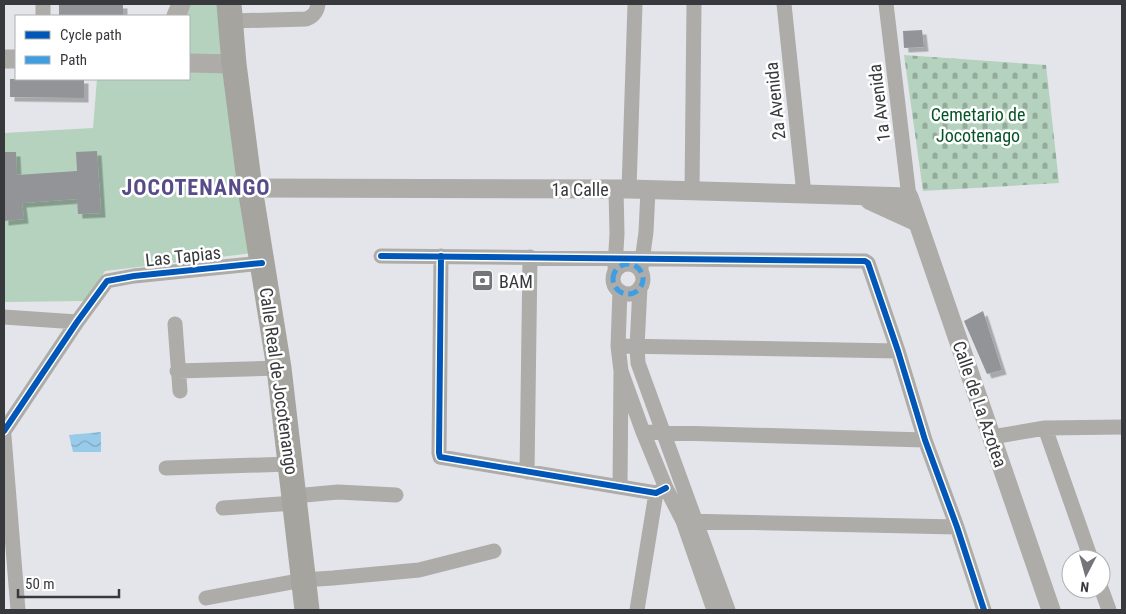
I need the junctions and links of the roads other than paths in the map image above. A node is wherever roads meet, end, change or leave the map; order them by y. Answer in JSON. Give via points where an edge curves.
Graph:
{"nodes":[{"id":1,"x":318,"y":4,"type":"edge"},
{"id":2,"x":635,"y":4,"type":"edge"},
{"id":3,"x":694,"y":4,"type":"edge"},
{"id":4,"x":784,"y":4,"type":"edge"},
{"id":5,"x":886,"y":4,"type":"edge"},
{"id":6,"x":230,"y":13,"type":"edge"},
{"id":7,"x":190,"y":63,"type":"edge"},
{"id":8,"x":234,"y":64,"type":"junction"},
{"id":9,"x":250,"y":188,"type":"junction"},
{"id":10,"x":631,"y":189,"type":"junction"},
{"id":11,"x":692,"y":190,"type":"junction"},
{"id":12,"x":804,"y":194,"type":"junction"},
{"id":13,"x":862,"y":196,"type":"junction"},
{"id":14,"x":909,"y":198,"type":"junction"},
{"id":15,"x":918,"y":222,"type":"junction"},
{"id":16,"x":381,"y":256,"type":"dead end"},
{"id":17,"x":441,"y":256,"type":"junction"},
{"id":18,"x":530,"y":257,"type":"junction"},
{"id":19,"x":262,"y":263,"type":"junction"},
{"id":20,"x":615,"y":265,"type":"junction"},
{"id":21,"x":642,"y":265,"type":"junction"},
{"id":22,"x":640,"y":287,"type":"junction"},
{"id":23,"x":620,"y":291,"type":"junction"},
{"id":24,"x":4,"y":316,"type":"edge"},
{"id":25,"x":77,"y":322,"type":"junction"},
{"id":26,"x":175,"y":324,"type":"dead end"},
{"id":27,"x":618,"y":346,"type":"junction"},
{"id":28,"x":637,"y":346,"type":"junction"},
{"id":29,"x":898,"y":351,"type":"junction"},
{"id":30,"x":279,"y":368,"type":"junction"},
{"id":31,"x":177,"y":371,"type":"junction"},
{"id":32,"x":621,"y":371,"type":"junction"},
{"id":33,"x":180,"y":391,"type":"dead end"},
{"id":34,"x":1122,"y":427,"type":"edge"},
{"id":35,"x":1046,"y":428,"type":"junction"},
{"id":36,"x":4,"y":431,"type":"edge"},
{"id":37,"x":643,"y":432,"type":"junction"},
{"id":38,"x":664,"y":432,"type":"junction"},
{"id":39,"x":4,"y":436,"type":"edge"},
{"id":40,"x":992,"y":437,"type":"junction"},
{"id":41,"x":925,"y":440,"type":"junction"},
{"id":42,"x":290,"y":464,"type":"junction"},
{"id":43,"x":166,"y":468,"type":"dead end"},
{"id":44,"x":527,"y":472,"type":"junction"},
{"id":45,"x":620,"y":487,"type":"junction"},
{"id":46,"x":661,"y":491,"type":"junction"},
{"id":47,"x":396,"y":495,"type":"dead end"},
{"id":48,"x":294,"y":500,"type":"junction"},
{"id":49,"x":223,"y":508,"type":"dead end"},
{"id":50,"x":690,"y":521,"type":"junction"},
{"id":51,"x":957,"y":527,"type":"junction"},
{"id":52,"x":1088,"y":549,"type":"edge"},
{"id":53,"x":494,"y":551,"type":"dead end"},
{"id":54,"x":303,"y":580,"type":"junction"},
{"id":55,"x":206,"y":598,"type":"dead end"},
{"id":56,"x":18,"y":610,"type":"edge"},
{"id":57,"x":307,"y":610,"type":"edge"},
{"id":58,"x":637,"y":610,"type":"edge"},
{"id":59,"x":714,"y":610,"type":"edge"},
{"id":60,"x":728,"y":610,"type":"edge"},
{"id":61,"x":984,"y":610,"type":"edge"},
{"id":62,"x":1051,"y":610,"type":"edge"}],
"edges":[{"from":1,"to":6,"type":"street","via":[[312,17],[306,19]]},
{"from":2,"to":10,"type":"street"},
{"from":3,"to":11,"type":"street"},
{"from":4,"to":12,"type":"street","name":"2a Avenida"},
{"from":5,"to":14,"type":"street","name":"1a Avenida"},
{"from":6,"to":8,"type":"main road","name":"Calle Real de Jocotenango"},
{"from":7,"to":8,"type":"street"},
{"from":8,"to":9,"type":"main road","name":"Calle Real de Jocotenango"},
{"from":9,"to":10,"type":"street","name":"1a Calle"},
{"from":9,"to":19,"type":"main road","name":"Calle Real de Jocotenango"},
{"from":10,"to":11,"type":"street","name":"1a Calle"},
{"from":10,"to":20,"type":"street"},
{"from":10,"to":21,"type":"street","via":[[646,233]]},
{"from":11,"to":12,"type":"street","name":"1a Calle"},
{"from":12,"to":13,"type":"street","name":"1a Calle"},
{"from":13,"to":14,"type":"street","name":"1a Calle"},
{"from":13,"to":15,"type":"street"},
{"from":14,"to":15,"type":"street","name":"Calle de La Azotea"},
{"from":15,"to":40,"type":"street","name":"Calle de La Azotea"},
{"from":16,"to":17,"type":"street"},
{"from":17,"to":18,"type":"street"},
{"from":17,"to":44,"type":"street","via":[[440,457]]},
{"from":18,"to":20,"type":"street"},
{"from":18,"to":44,"type":"street"},
{"from":19,"to":25,"type":"street","name":"Las Tapias","via":[[107,281]]},
{"from":19,"to":30,"type":"main road","name":"Calle Real de Jocotenango"},
{"from":20,"to":21,"type":"street"},
{"from":20,"to":23,"type":"street","via":[[613,280]]},
{"from":21,"to":22,"type":"street"},
{"from":21,"to":29,"type":"street","via":[[865,261],[870,264]]},
{"from":22,"to":23,"type":"street","via":[[628,293]]},
{"from":22,"to":28,"type":"street"},
{"from":23,"to":27,"type":"street"},
{"from":24,"to":25,"type":"street"},
{"from":25,"to":36,"type":"street"},
{"from":26,"to":31,"type":"street"},
{"from":27,"to":28,"type":"street"},
{"from":27,"to":32,"type":"street"},
{"from":28,"to":29,"type":"street"},
{"from":28,"to":38,"type":"street","via":[[638,364]]},
{"from":29,"to":41,"type":"street"},
{"from":30,"to":31,"type":"street"},
{"from":30,"to":42,"type":"main road","name":"Calle Real de Jocotenango"},
{"from":31,"to":33,"type":"street"},
{"from":32,"to":37,"type":"street"},
{"from":32,"to":45,"type":"street"},
{"from":34,"to":35,"type":"street"},
{"from":35,"to":40,"type":"street"},
{"from":35,"to":52,"type":"street"},
{"from":37,"to":38,"type":"street"},
{"from":37,"to":46,"type":"street"},
{"from":38,"to":41,"type":"street"},
{"from":38,"to":50,"type":"street"},
{"from":39,"to":56,"type":"street"},
{"from":40,"to":62,"type":"street","name":"Calle de La Azotea"},
{"from":41,"to":51,"type":"street"},
{"from":42,"to":43,"type":"street"},
{"from":42,"to":48,"type":"main road","name":"Calle Real de Jocotenango"},
{"from":44,"to":45,"type":"street"},
{"from":45,"to":46,"type":"street"},
{"from":46,"to":50,"type":"street"},
{"from":46,"to":58,"type":"street"},
{"from":47,"to":48,"type":"street","via":[[338,492]]},
{"from":48,"to":49,"type":"street"},
{"from":48,"to":54,"type":"main road","name":"Calle Real de Jocotenango"},
{"from":50,"to":51,"type":"street"},
{"from":50,"to":59,"type":"street"},
{"from":50,"to":60,"type":"street"},
{"from":51,"to":61,"type":"street"},
{"from":53,"to":54,"type":"street","via":[[419,570]]},
{"from":54,"to":55,"type":"street"},
{"from":54,"to":57,"type":"main road","name":"Calle Real de Jocotenango"}]}
